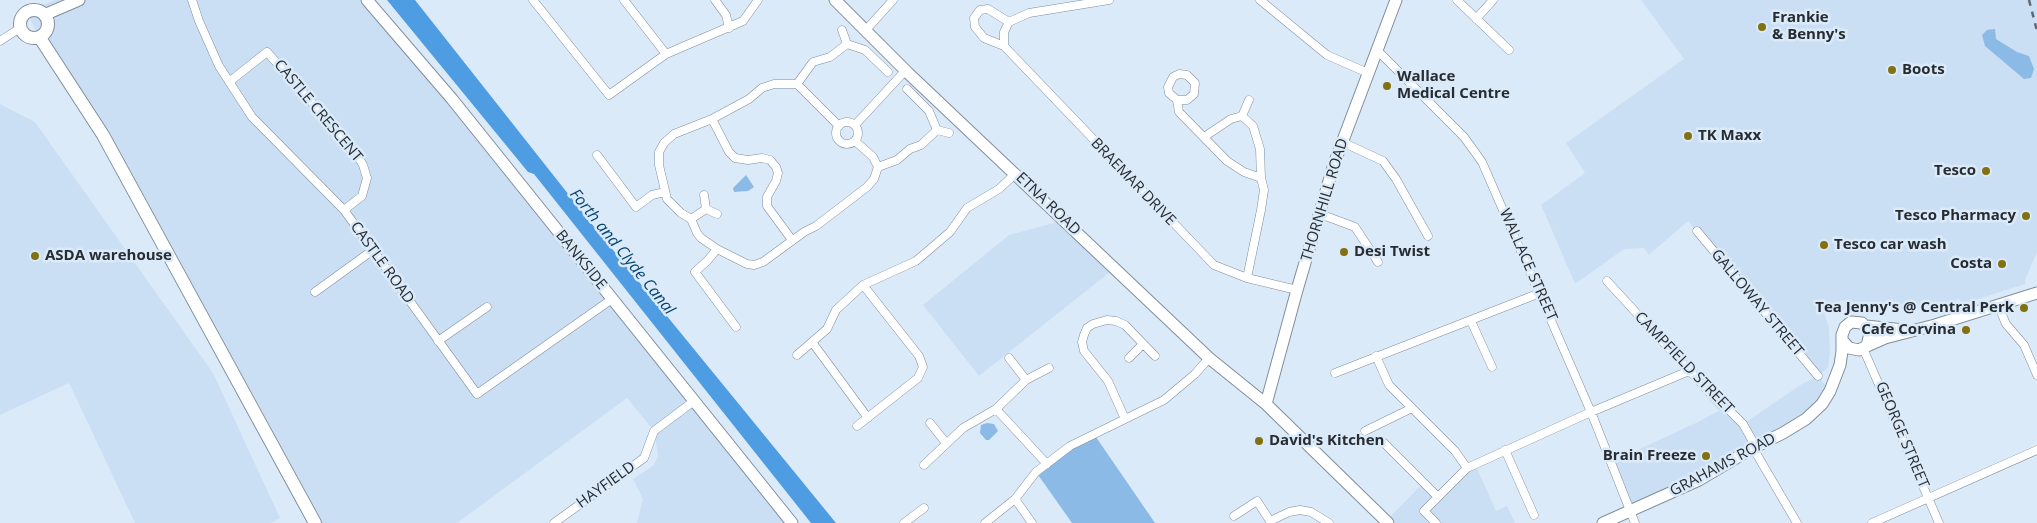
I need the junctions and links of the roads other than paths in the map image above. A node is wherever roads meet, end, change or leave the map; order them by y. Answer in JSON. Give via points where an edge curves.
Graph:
{"nodes":[{"id":1,"x":80,"y":0,"type":"edge"},
{"id":2,"x":192,"y":0,"type":"edge"},
{"id":3,"x":367,"y":0,"type":"edge"},
{"id":4,"x":533,"y":0,"type":"edge"},
{"id":5,"x":624,"y":0,"type":"edge"},
{"id":6,"x":715,"y":0,"type":"edge"},
{"id":7,"x":758,"y":0,"type":"edge"},
{"id":8,"x":835,"y":0,"type":"edge"},
{"id":9,"x":893,"y":0,"type":"edge"},
{"id":10,"x":1109,"y":0,"type":"edge"},
{"id":11,"x":1260,"y":0,"type":"edge"},
{"id":12,"x":1396,"y":0,"type":"edge"},
{"id":13,"x":1457,"y":0,"type":"edge"},
{"id":14,"x":1493,"y":0,"type":"edge"},
{"id":15,"x":23,"y":6,"type":"edge"},
{"id":16,"x":44,"y":14,"type":"junction"},
{"id":17,"x":1476,"y":19,"type":"junction"},
{"id":18,"x":1009,"y":22,"type":"junction"},
{"id":19,"x":20,"y":28,"type":"junction"},
{"id":20,"x":729,"y":28,"type":"junction"},
{"id":21,"x":842,"y":30,"type":"dead end"},
{"id":22,"x":865,"y":31,"type":"junction"},
{"id":23,"x":40,"y":38,"type":"junction"},
{"id":24,"x":0,"y":42,"type":"edge"},
{"id":25,"x":847,"y":44,"type":"junction"},
{"id":26,"x":1004,"y":46,"type":"junction"},
{"id":27,"x":1377,"y":50,"type":"junction"},
{"id":28,"x":1509,"y":50,"type":"dead end"},
{"id":29,"x":666,"y":54,"type":"junction"},
{"id":30,"x":906,"y":71,"type":"junction"},
{"id":31,"x":888,"y":72,"type":"dead end"},
{"id":32,"x":1368,"y":73,"type":"junction"},
{"id":33,"x":229,"y":82,"type":"junction"},
{"id":34,"x":797,"y":84,"type":"junction"},
{"id":35,"x":907,"y":89,"type":"dead end"},
{"id":36,"x":1177,"y":100,"type":"dead end"},
{"id":37,"x":1249,"y":100,"type":"dead end"},
{"id":38,"x":1242,"y":116,"type":"junction"},
{"id":39,"x":712,"y":119,"type":"junction"},
{"id":40,"x":854,"y":125,"type":"junction"},
{"id":41,"x":839,"y":126,"type":"junction"},
{"id":42,"x":937,"y":130,"type":"junction"},
{"id":43,"x":949,"y":133,"type":"dead end"},
{"id":44,"x":1204,"y":137,"type":"junction"},
{"id":45,"x":855,"y":141,"type":"junction"},
{"id":46,"x":1342,"y":142,"type":"junction"},
{"id":47,"x":597,"y":155,"type":"dead end"},
{"id":48,"x":878,"y":166,"type":"junction"},
{"id":49,"x":1016,"y":173,"type":"junction"},
{"id":50,"x":1261,"y":178,"type":"junction"},
{"id":51,"x":665,"y":192,"type":"junction"},
{"id":52,"x":704,"y":195,"type":"dead end"},
{"id":53,"x":706,"y":208,"type":"junction"},
{"id":54,"x":344,"y":210,"type":"junction"},
{"id":55,"x":717,"y":214,"type":"dead end"},
{"id":56,"x":1320,"y":214,"type":"junction"},
{"id":57,"x":691,"y":219,"type":"junction"},
{"id":58,"x":1697,"y":231,"type":"dead end"},
{"id":59,"x":1428,"y":236,"type":"dead end"},
{"id":60,"x":792,"y":240,"type":"junction"},
{"id":61,"x":716,"y":249,"type":"junction"},
{"id":62,"x":373,"y":250,"type":"junction"},
{"id":63,"x":1378,"y":262,"type":"dead end"},
{"id":64,"x":1247,"y":278,"type":"junction"},
{"id":65,"x":1607,"y":281,"type":"dead end"},
{"id":66,"x":863,"y":285,"type":"junction"},
{"id":67,"x":1297,"y":290,"type":"junction"},
{"id":68,"x":315,"y":292,"type":"dead end"},
{"id":69,"x":1540,"y":293,"type":"junction"},
{"id":70,"x":2037,"y":293,"type":"edge"},
{"id":71,"x":612,"y":299,"type":"junction"},
{"id":72,"x":1998,"y":305,"type":"junction"},
{"id":73,"x":488,"y":307,"type":"dead end"},
{"id":74,"x":1471,"y":321,"type":"junction"},
{"id":75,"x":1866,"y":326,"type":"junction"},
{"id":76,"x":736,"y":327,"type":"dead end"},
{"id":77,"x":1913,"y":330,"type":"junction"},
{"id":78,"x":1842,"y":340,"type":"junction"},
{"id":79,"x":438,"y":341,"type":"junction"},
{"id":80,"x":812,"y":342,"type":"junction"},
{"id":81,"x":1143,"y":344,"type":"junction"},
{"id":82,"x":1864,"y":348,"type":"junction"},
{"id":83,"x":797,"y":355,"type":"dead end"},
{"id":84,"x":1155,"y":356,"type":"dead end"},
{"id":85,"x":1376,"y":356,"type":"junction"},
{"id":86,"x":1008,"y":358,"type":"dead end"},
{"id":87,"x":1130,"y":358,"type":"dead end"},
{"id":88,"x":1209,"y":358,"type":"junction"},
{"id":89,"x":1492,"y":367,"type":"dead end"},
{"id":90,"x":1049,"y":368,"type":"dead end"},
{"id":91,"x":1689,"y":371,"type":"junction"},
{"id":92,"x":1335,"y":373,"type":"dead end"},
{"id":93,"x":2037,"y":375,"type":"edge"},
{"id":94,"x":1818,"y":376,"type":"dead end"},
{"id":95,"x":1026,"y":380,"type":"junction"},
{"id":96,"x":1830,"y":391,"type":"junction"},
{"id":97,"x":694,"y":401,"type":"junction"},
{"id":98,"x":1266,"y":404,"type":"junction"},
{"id":99,"x":1412,"y":408,"type":"junction"},
{"id":100,"x":996,"y":409,"type":"junction"},
{"id":101,"x":1591,"y":412,"type":"junction"},
{"id":102,"x":868,"y":418,"type":"junction"},
{"id":103,"x":1125,"y":419,"type":"junction"},
{"id":104,"x":930,"y":423,"type":"dead end"},
{"id":105,"x":857,"y":426,"type":"dead end"},
{"id":106,"x":1365,"y":431,"type":"dead end"},
{"id":107,"x":1383,"y":442,"type":"dead end"},
{"id":108,"x":946,"y":443,"type":"junction"},
{"id":109,"x":1753,"y":448,"type":"junction"},
{"id":110,"x":1505,"y":450,"type":"junction"},
{"id":111,"x":2037,"y":450,"type":"edge"},
{"id":112,"x":1047,"y":464,"type":"junction"},
{"id":113,"x":924,"y":465,"type":"dead end"},
{"id":114,"x":1467,"y":468,"type":"junction"},
{"id":115,"x":1438,"y":497,"type":"junction"},
{"id":116,"x":1015,"y":498,"type":"junction"},
{"id":117,"x":1929,"y":499,"type":"junction"},
{"id":118,"x":924,"y":508,"type":"dead end"},
{"id":119,"x":1630,"y":511,"type":"junction"},
{"id":120,"x":1234,"y":516,"type":"dead end"},
{"id":121,"x":1534,"y":516,"type":"dead end"},
{"id":122,"x":789,"y":522,"type":"edge"},
{"id":123,"x":315,"y":523,"type":"edge"},
{"id":124,"x":554,"y":523,"type":"edge"},
{"id":125,"x":904,"y":523,"type":"edge"},
{"id":126,"x":986,"y":523,"type":"edge"},
{"id":127,"x":1032,"y":523,"type":"edge"},
{"id":128,"x":1329,"y":523,"type":"edge"},
{"id":129,"x":1388,"y":523,"type":"edge"},
{"id":130,"x":1436,"y":523,"type":"edge"},
{"id":131,"x":1603,"y":523,"type":"edge"},
{"id":132,"x":1635,"y":523,"type":"edge"},
{"id":133,"x":1797,"y":523,"type":"edge"},
{"id":134,"x":1872,"y":523,"type":"edge"},
{"id":135,"x":1939,"y":523,"type":"edge"}],
"edges":[{"from":1,"to":16,"type":"street"},
{"from":2,"to":33,"type":"street","name":"CASTLE ROAD","via":[[219,66]]},
{"from":3,"to":71,"type":"street","name":"BANKSIDE"},
{"from":4,"to":29,"type":"street","via":[[609,95]]},
{"from":5,"to":29,"type":"street"},
{"from":6,"to":20,"type":"street","via":[[726,15]]},
{"from":7,"to":20,"type":"street","via":[[743,21]]},
{"from":8,"to":22,"type":"street","name":"ETNA ROAD"},
{"from":9,"to":22,"type":"street"},
{"from":10,"to":18,"type":"street","via":[[1029,13]]},
{"from":11,"to":32,"type":"street","via":[[1327,55]]},
{"from":12,"to":27,"type":"street","name":"THORNHILL ROAD"},
{"from":13,"to":17,"type":"street"},
{"from":14,"to":17,"type":"street"},
{"from":15,"to":16,"type":"main road"},
{"from":15,"to":19,"type":"main road"},
{"from":16,"to":23,"type":"main road","via":[[48,25]]},
{"from":17,"to":28,"type":"street"},
{"from":18,"to":26,"type":"street","via":[[1004,32]]},
{"from":18,"to":26,"type":"street","via":[[988,9],[980,10],[974,18],[975,27],[984,38]]},
{"from":19,"to":23,"type":"main road","via":[[25,36]]},
{"from":19,"to":24,"type":"street"},
{"from":20,"to":29,"type":"street"},
{"from":21,"to":25,"type":"street"},
{"from":22,"to":30,"type":"street","name":"ETNA ROAD"},
{"from":23,"to":123,"type":"main road","via":[[103,135]]},
{"from":25,"to":31,"type":"street","via":[[865,50]]},
{"from":25,"to":34,"type":"street","via":[[830,57],[813,62]]},
{"from":26,"to":64,"type":"street","name":"BRAEMAR DRIVE","via":[[1201,253],[1214,265]]},
{"from":27,"to":32,"type":"street","name":"THORNHILL ROAD"},
{"from":27,"to":69,"type":"street","name":"WALLACE STREET","via":[[1464,137],[1482,162]]},
{"from":30,"to":40,"type":"street"},
{"from":30,"to":49,"type":"street","name":"ETNA ROAD"},
{"from":32,"to":46,"type":"street","name":"THORNHILL ROAD"},
{"from":33,"to":54,"type":"street","name":"CASTLE ROAD","via":[[252,117]]},
{"from":33,"to":54,"type":"street","name":"CASTLE CRESCENT","via":[[267,52],[354,150],[363,165],[367,178],[362,196]]},
{"from":34,"to":39,"type":"street","via":[[774,84],[762,88]]},
{"from":34,"to":41,"type":"street"},
{"from":35,"to":42,"type":"street","via":[[929,112]]},
{"from":36,"to":44,"type":"street","via":[[1180,112]]},
{"from":37,"to":38,"type":"street"},
{"from":38,"to":44,"type":"street","via":[[1231,119]]},
{"from":38,"to":50,"type":"street","via":[[1253,126],[1260,148]]},
{"from":39,"to":51,"type":"street","via":[[674,134],[664,142],[659,152],[659,165]]},
{"from":39,"to":60,"type":"street","via":[[735,158],[762,158],[770,160],[776,167],[776,181],[766,201]]},
{"from":40,"to":41,"type":"street","via":[[847,122]]},
{"from":40,"to":45,"type":"street","via":[[858,133]]},
{"from":41,"to":45,"type":"street","via":[[836,133],[840,142],[848,144]]},
{"from":42,"to":43,"type":"street"},
{"from":42,"to":48,"type":"street","via":[[897,160]]},
{"from":44,"to":50,"type":"street","via":[[1228,161]]},
{"from":45,"to":48,"type":"street","via":[[874,157]]},
{"from":46,"to":56,"type":"street","name":"THORNHILL ROAD"},
{"from":46,"to":59,"type":"street","via":[[1383,161]]},
{"from":47,"to":51,"type":"street","via":[[636,207]]},
{"from":48,"to":60,"type":"street","via":[[867,187]]},
{"from":49,"to":66,"type":"street","via":[[1000,189],[967,208],[950,232],[916,260]]},
{"from":49,"to":88,"type":"street","name":"ETNA ROAD"},
{"from":50,"to":64,"type":"street","via":[[1264,190]]},
{"from":51,"to":57,"type":"street","via":[[670,203]]},
{"from":52,"to":53,"type":"street"},
{"from":53,"to":55,"type":"street"},
{"from":53,"to":57,"type":"street"},
{"from":54,"to":62,"type":"street","name":"CASTLE ROAD"},
{"from":56,"to":63,"type":"street","via":[[1355,227]]},
{"from":56,"to":67,"type":"street","name":"THORNHILL ROAD"},
{"from":57,"to":61,"type":"street","via":[[697,233]]},
{"from":58,"to":94,"type":"street","name":"GALLOWAY STREET"},
{"from":60,"to":61,"type":"street","via":[[754,265]]},
{"from":61,"to":76,"type":"street","via":[[696,272]]},
{"from":62,"to":68,"type":"street"},
{"from":62,"to":79,"type":"street","name":"CASTLE ROAD"},
{"from":64,"to":67,"type":"street","name":"BRAEMAR DRIVE"},
{"from":65,"to":91,"type":"street","name":"CAMPFIELD STREET"},
{"from":66,"to":80,"type":"street","via":[[836,310],[827,329]]},
{"from":66,"to":102,"type":"street","via":[[919,356],[923,367],[918,378]]},
{"from":67,"to":98,"type":"street","name":"THORNHILL ROAD"},
{"from":69,"to":74,"type":"street"},
{"from":69,"to":101,"type":"street","name":"WALLACE STREET"},
{"from":70,"to":72,"type":"street","name":"GRAHAMS ROAD"},
{"from":71,"to":79,"type":"street","name":"CASTLE ROAD","via":[[477,394]]},
{"from":71,"to":97,"type":"street","name":"BANKSIDE"},
{"from":72,"to":77,"type":"street","name":"GRAHAMS ROAD"},
{"from":72,"to":93,"type":"street","via":[[2006,324],[2024,345]]},
{"from":73,"to":79,"type":"street"},
{"from":74,"to":85,"type":"street"},
{"from":74,"to":89,"type":"street"},
{"from":75,"to":77,"type":"street","name":"GRAHAMS ROAD"},
{"from":75,"to":78,"type":"street","via":[[1856,322],[1849,324],[1843,331]]},
{"from":75,"to":82,"type":"street","via":[[1870,334]]},
{"from":77,"to":82,"type":"street","name":"GRAHAMS ROAD"},
{"from":78,"to":82,"type":"street","via":[[1849,348]]},
{"from":78,"to":96,"type":"street","name":"GRAHAMS ROAD","via":[[1840,365]]},
{"from":80,"to":83,"type":"street"},
{"from":80,"to":102,"type":"street"},
{"from":81,"to":84,"type":"street"},
{"from":81,"to":87,"type":"street"},
{"from":81,"to":103,"type":"street","via":[[1125,325],[1107,320],[1088,328],[1082,342],[1084,351],[1108,381]]},
{"from":82,"to":96,"type":"street","name":"GRAHAMS ROAD","via":[[1854,355]]},
{"from":82,"to":117,"type":"street","name":"GEORGE STREET"},
{"from":85,"to":92,"type":"street"},
{"from":85,"to":99,"type":"street","via":[[1389,386]]},
{"from":86,"to":95,"type":"street"},
{"from":88,"to":98,"type":"street","name":"ETNA ROAD"},
{"from":88,"to":103,"type":"street","via":[[1164,400]]},
{"from":90,"to":95,"type":"street"},
{"from":91,"to":101,"type":"street"},
{"from":91,"to":109,"type":"street","name":"CAMPFIELD STREET","via":[[1743,424]]},
{"from":95,"to":100,"type":"street"},
{"from":96,"to":109,"type":"street","name":"GRAHAMS ROAD","via":[[1822,404],[1806,418]]},
{"from":97,"to":122,"type":"street","name":"BANKSIDE"},
{"from":97,"to":124,"type":"street","name":"HAYFIELD","via":[[654,431],[644,458]]},
{"from":98,"to":129,"type":"street","name":"ETNA ROAD"},
{"from":99,"to":106,"type":"street"},
{"from":99,"to":114,"type":"street","via":[[1455,451]]},
{"from":100,"to":108,"type":"street","via":[[963,428]]},
{"from":100,"to":112,"type":"street"},
{"from":101,"to":110,"type":"street"},
{"from":101,"to":119,"type":"street","name":"WALLACE STREET"},
{"from":102,"to":105,"type":"street"},
{"from":103,"to":112,"type":"street","via":[[1070,446]]},
{"from":104,"to":108,"type":"street"},
{"from":107,"to":115,"type":"street"},
{"from":108,"to":113,"type":"street"},
{"from":109,"to":119,"type":"street","name":"GRAHAMS ROAD","via":[[1699,480]]},
{"from":109,"to":133,"type":"street","name":"CAMPFIELD STREET"},
{"from":110,"to":114,"type":"street"},
{"from":110,"to":121,"type":"street"},
{"from":111,"to":117,"type":"street"},
{"from":112,"to":116,"type":"street","via":[[1036,472]]},
{"from":114,"to":115,"type":"street"},
{"from":115,"to":130,"type":"street","via":[[1424,511]]},
{"from":116,"to":126,"type":"street"},
{"from":116,"to":127,"type":"street"},
{"from":117,"to":134,"type":"street"},
{"from":117,"to":135,"type":"street","name":"GEORGE STREET"},
{"from":118,"to":125,"type":"street"},
{"from":119,"to":131,"type":"street","name":"GRAHAMS ROAD"},
{"from":119,"to":132,"type":"street","name":"WALLACE STREET"},
{"from":120,"to":128,"type":"street","via":[[1257,501],[1270,521],[1300,510],[1311,512]]}]}
